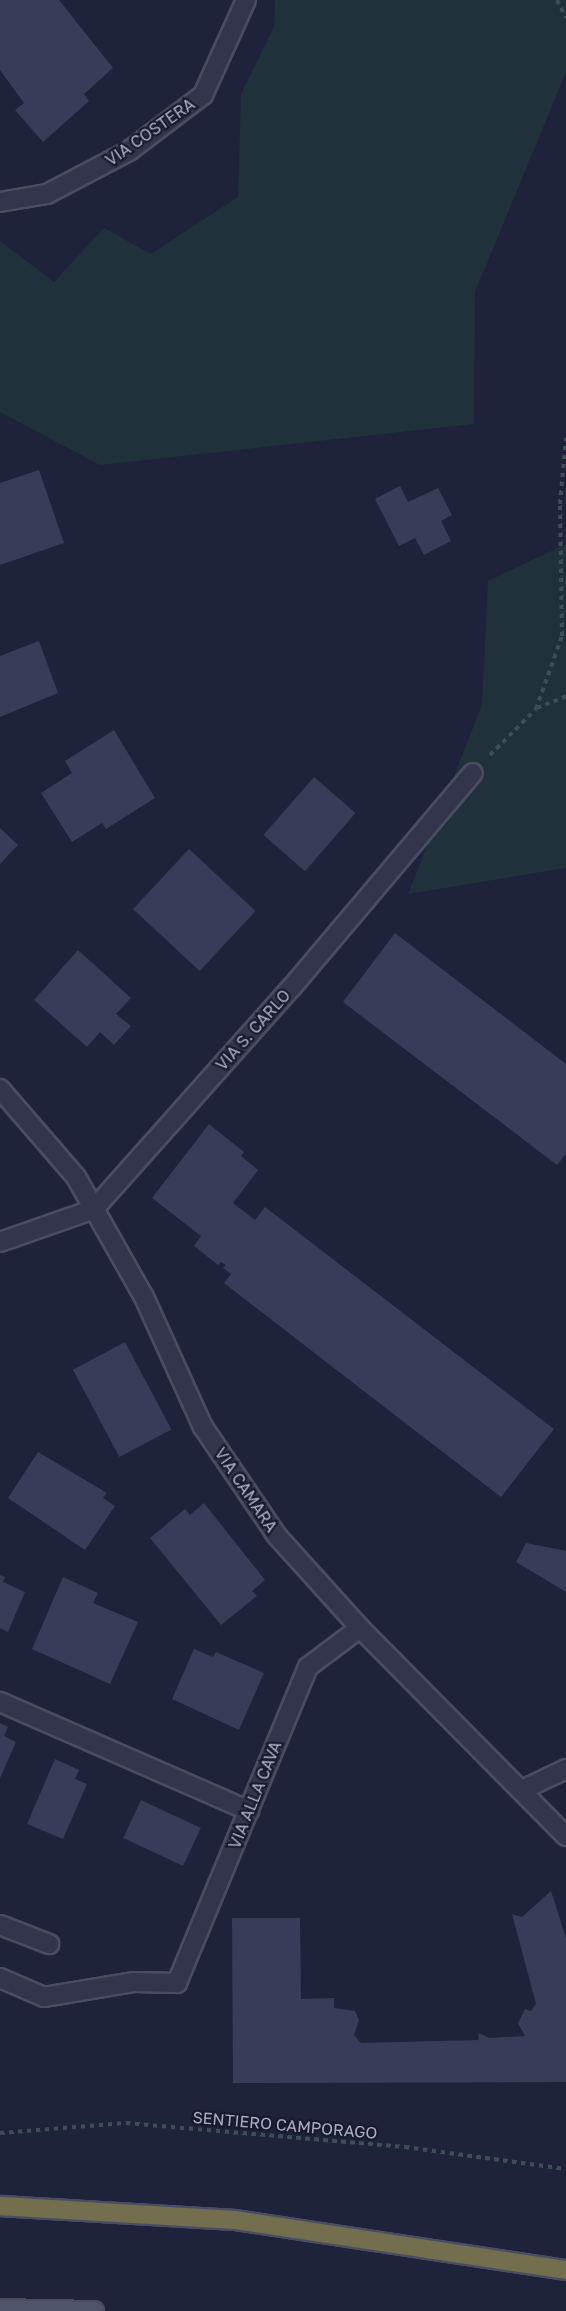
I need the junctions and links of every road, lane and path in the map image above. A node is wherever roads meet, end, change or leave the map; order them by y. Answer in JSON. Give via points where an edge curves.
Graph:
{"nodes":[{"id":1,"x":246,"y":0,"type":"edge"},
{"id":2,"x":557,"y":1,"type":"edge"},
{"id":3,"x":566,"y":18,"type":"edge"},
{"id":4,"x":0,"y":202,"type":"edge"},
{"id":5,"x":566,"y":438,"type":"edge"},
{"id":6,"x":566,"y":696,"type":"edge"},
{"id":7,"x":536,"y":709,"type":"junction"},
{"id":8,"x":473,"y":773,"type":"joint"},
{"id":9,"x":0,"y":1089,"type":"edge"},
{"id":10,"x":94,"y":1209,"type":"junction"},
{"id":11,"x":0,"y":1242,"type":"edge"},
{"id":12,"x":360,"y":1628,"type":"junction"},
{"id":13,"x":0,"y":1702,"type":"edge"},
{"id":14,"x":566,"y":1769,"type":"edge"},
{"id":15,"x":524,"y":1789,"type":"junction"},
{"id":16,"x":249,"y":1810,"type":"junction"},
{"id":17,"x":566,"y":1836,"type":"edge"},
{"id":18,"x":0,"y":1925,"type":"edge"},
{"id":19,"x":50,"y":1944,"type":"dead end"},
{"id":20,"x":0,"y":1978,"type":"edge"},
{"id":21,"x":0,"y":2133,"type":"edge"},
{"id":22,"x":566,"y":2169,"type":"edge"},
{"id":23,"x":0,"y":2206,"type":"edge"},
{"id":24,"x":566,"y":2270,"type":"edge"},
{"id":25,"x":0,"y":2309,"type":"edge"},
{"id":26,"x":94,"y":2311,"type":"edge"}],
"edges":[{"from":1,"to":4,"type":"street","name":"VIA COSTERA","via":[[203,95],[129,150],[47,194]]},
{"from":2,"to":3,"type":"path"},
{"from":5,"to":7,"type":"path","via":[[560,504],[562,636]]},
{"from":6,"to":7,"type":"path"},
{"from":7,"to":8,"type":"path"},
{"from":8,"to":10,"type":"street","name":"VIA S. CARLO","via":[[292,987]]},
{"from":9,"to":10,"type":"street","name":"VIA CAMARA","via":[[76,1177]]},
{"from":10,"to":11,"type":"street","name":"VIA S. CARLO"},
{"from":10,"to":12,"type":"street","name":"VIA CAMARA","via":[[144,1297],[203,1427],[277,1536]]},
{"from":12,"to":15,"type":"street","name":"VIA CAMARA"},
{"from":12,"to":16,"type":"street","name":"VIA ALLA CAVA","via":[[308,1667]]},
{"from":13,"to":16,"type":"street"},
{"from":14,"to":15,"type":"street"},
{"from":15,"to":17,"type":"street","name":"VIA CAMARA"},
{"from":16,"to":20,"type":"street","name":"VIA ALLA CAVA","via":[[177,1983],[135,1982],[44,1997]]},
{"from":18,"to":19,"type":"street"},
{"from":21,"to":22,"type":"path","name":"SENTIERO CAMPORAGO","via":[[126,2123],[405,2147]]},
{"from":23,"to":24,"type":"highway","via":[[234,2220]]},
{"from":25,"to":26,"type":"main road"}]}
